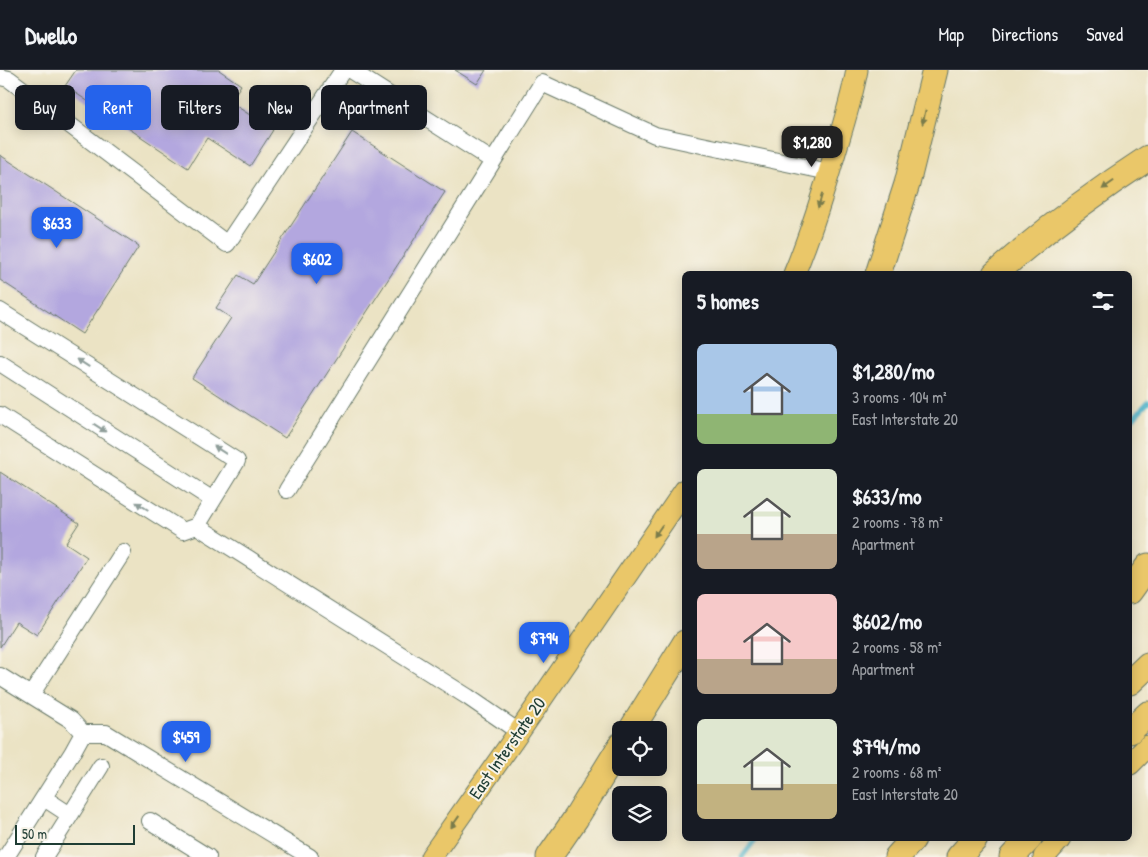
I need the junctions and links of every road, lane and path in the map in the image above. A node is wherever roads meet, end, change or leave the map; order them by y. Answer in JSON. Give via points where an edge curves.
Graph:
{"nodes":[{"id":1,"x":343,"y":70,"type":"edge"},
{"id":2,"x":350,"y":70,"type":"edge"},
{"id":3,"x":857,"y":70,"type":"edge"},
{"id":4,"x":935,"y":70,"type":"edge"},
{"id":5,"x":545,"y":76,"type":"edge"},
{"id":6,"x":0,"y":77,"type":"edge"},
{"id":7,"x":1148,"y":158,"type":"edge"},
{"id":8,"x":493,"y":161,"type":"junction"},
{"id":9,"x":829,"y":172,"type":"junction"},
{"id":10,"x":795,"y":271,"type":"edge"},
{"id":11,"x":879,"y":271,"type":"edge"},
{"id":12,"x":998,"y":271,"type":"edge"},
{"id":13,"x":0,"y":310,"type":"edge"},
{"id":14,"x":0,"y":363,"type":"edge"},
{"id":15,"x":0,"y":415,"type":"edge"},
{"id":16,"x":287,"y":490,"type":"dead end"},
{"id":17,"x":682,"y":494,"type":"edge"},
{"id":18,"x":213,"y":500,"type":"junction"},
{"id":19,"x":190,"y":529,"type":"junction"},
{"id":20,"x":122,"y":552,"type":"dead end"},
{"id":21,"x":1148,"y":566,"type":"edge"},
{"id":22,"x":1132,"y":588,"type":"edge"},
{"id":23,"x":682,"y":648,"type":"edge"},
{"id":24,"x":1148,"y":666,"type":"edge"},
{"id":25,"x":0,"y":676,"type":"edge"},
{"id":26,"x":682,"y":678,"type":"edge"},
{"id":27,"x":1132,"y":680,"type":"edge"},
{"id":28,"x":31,"y":695,"type":"junction"},
{"id":29,"x":1148,"y":714,"type":"edge"},
{"id":30,"x":637,"y":721,"type":"edge"},
{"id":31,"x":650,"y":721,"type":"edge"},
{"id":32,"x":1132,"y":729,"type":"edge"},
{"id":33,"x":519,"y":732,"type":"junction"},
{"id":34,"x":82,"y":733,"type":"junction"},
{"id":35,"x":1148,"y":746,"type":"edge"},
{"id":36,"x":612,"y":760,"type":"edge"},
{"id":37,"x":1132,"y":762,"type":"edge"},
{"id":38,"x":101,"y":766,"type":"dead end"},
{"id":39,"x":612,"y":770,"type":"edge"},
{"id":40,"x":44,"y":798,"type":"junction"},
{"id":41,"x":70,"y":815,"type":"junction"},
{"id":42,"x":576,"y":818,"type":"junction"},
{"id":43,"x":150,"y":821,"type":"dead end"},
{"id":44,"x":912,"y":841,"type":"edge"},
{"id":45,"x":973,"y":841,"type":"edge"},
{"id":46,"x":1027,"y":841,"type":"edge"},
{"id":47,"x":1058,"y":841,"type":"edge"},
{"id":48,"x":289,"y":851,"type":"edge"},
{"id":49,"x":6,"y":857,"type":"edge"},
{"id":50,"x":44,"y":857,"type":"edge"},
{"id":51,"x":208,"y":857,"type":"edge"},
{"id":52,"x":310,"y":857,"type":"edge"},
{"id":53,"x":431,"y":857,"type":"edge"},
{"id":54,"x":549,"y":857,"type":"edge"},
{"id":55,"x":898,"y":857,"type":"edge"},
{"id":56,"x":959,"y":857,"type":"edge"},
{"id":57,"x":1012,"y":857,"type":"edge"},
{"id":58,"x":1044,"y":857,"type":"edge"}],
"edges":[{"from":1,"to":6,"type":"street","via":[[227,244],[9,79]]},
{"from":2,"to":8,"type":"street"},
{"from":3,"to":9,"type":"main road"},
{"from":4,"to":11,"type":"highway","one_way":true,"via":[[909,176]]},
{"from":5,"to":8,"type":"street"},
{"from":5,"to":9,"type":"street","via":[[654,135]]},
{"from":7,"to":12,"type":"highway","one_way":true,"via":[[1029,243]]},
{"from":8,"to":16,"type":"street"},
{"from":9,"to":10,"type":"main road","one_way":true},
{"from":18,"to":13,"type":"street","one_way":true,"via":[[237,461]]},
{"from":14,"to":18,"type":"street","one_way":true},
{"from":19,"to":15,"type":"street","one_way":true},
{"from":17,"to":33,"type":"main road","name":"East Interstate 20","one_way":true},
{"from":18,"to":19,"type":"street"},
{"from":19,"to":33,"type":"street","via":[[468,697]]},
{"from":20,"to":28,"type":"street"},
{"from":21,"to":22,"type":"highway"},
{"from":23,"to":30,"type":"highway"},
{"from":24,"to":27,"type":"highway"},
{"from":25,"to":28,"type":"street"},
{"from":26,"to":31,"type":"highway"},
{"from":28,"to":34,"type":"street","via":[[71,720]]},
{"from":29,"to":32,"type":"highway"},
{"from":33,"to":53,"type":"main road","name":"East Interstate 20","one_way":true},
{"from":34,"to":40,"type":"street"},
{"from":34,"to":48,"type":"street","via":[[106,733]]},
{"from":35,"to":37,"type":"main road"},
{"from":36,"to":42,"type":"highway"},
{"from":38,"to":41,"type":"street"},
{"from":39,"to":42,"type":"highway"},
{"from":40,"to":41,"type":"street"},
{"from":40,"to":49,"type":"street"},
{"from":41,"to":50,"type":"street"},
{"from":42,"to":54,"type":"highway"},
{"from":43,"to":51,"type":"street"},
{"from":44,"to":55,"type":"highway"},
{"from":45,"to":56,"type":"highway"},
{"from":46,"to":57,"type":"highway"},
{"from":47,"to":58,"type":"main road"},
{"from":48,"to":52,"type":"street"}]}
